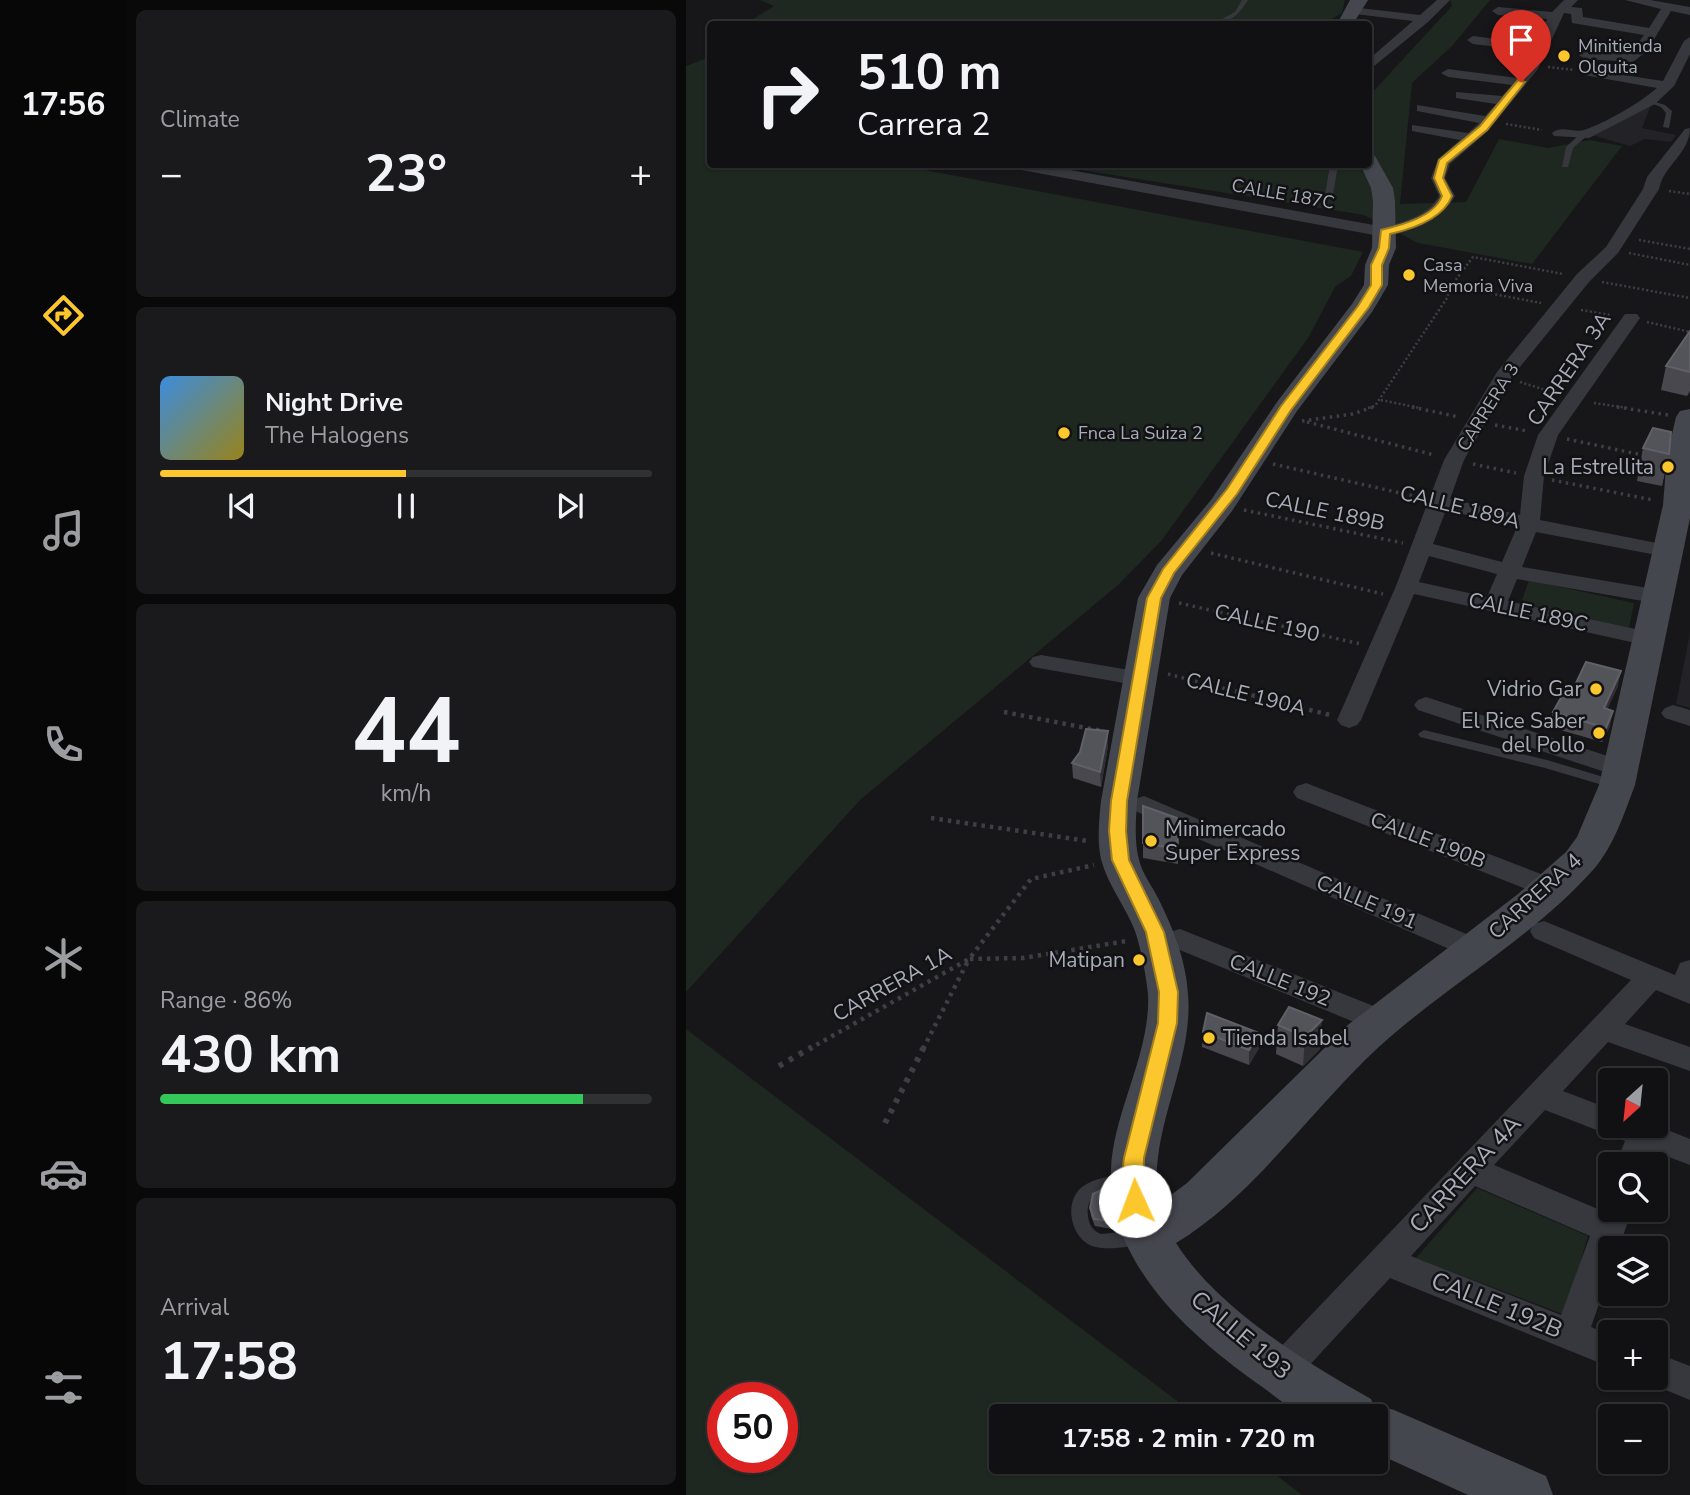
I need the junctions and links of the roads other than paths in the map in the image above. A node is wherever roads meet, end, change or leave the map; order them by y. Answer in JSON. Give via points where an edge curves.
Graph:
{"nodes":[{"id":1,"x":1245,"y":0,"type":"edge"},
{"id":2,"x":1444,"y":0,"type":"edge"},
{"id":3,"x":1631,"y":0,"type":"edge"},
{"id":4,"x":1666,"y":7,"type":"edge"},
{"id":5,"x":1563,"y":8,"type":"edge"},
{"id":6,"x":1621,"y":10,"type":"dead end"},
{"id":7,"x":1498,"y":11,"type":"dead end"},
{"id":8,"x":1690,"y":11,"type":"edge"},
{"id":9,"x":1348,"y":16,"type":"edge"},
{"id":10,"x":1424,"y":19,"type":"junction"},
{"id":11,"x":1222,"y":21,"type":"edge"},
{"id":12,"x":1610,"y":25,"type":"junction"},
{"id":13,"x":1381,"y":30,"type":"dead end"},
{"id":14,"x":1652,"y":32,"type":"junction"},
{"id":15,"x":1407,"y":34,"type":"junction"},
{"id":16,"x":1473,"y":40,"type":"dead end"},
{"id":17,"x":1690,"y":41,"type":"edge"},
{"id":18,"x":1372,"y":48,"type":"edge"},
{"id":19,"x":1540,"y":48,"type":"junction"},
{"id":20,"x":1390,"y":50,"type":"junction"},
{"id":21,"x":1372,"y":64,"type":"edge"},
{"id":22,"x":1589,"y":72,"type":"road end"},
{"id":23,"x":1448,"y":73,"type":"dead end"},
{"id":24,"x":1521,"y":82,"type":"junction"},
{"id":25,"x":1667,"y":86,"type":"junction"},
{"id":26,"x":1461,"y":95,"type":"dead end"},
{"id":27,"x":1507,"y":101,"type":"junction"},
{"id":28,"x":1650,"y":101,"type":"junction"},
{"id":29,"x":1422,"y":108,"type":"dead end"},
{"id":30,"x":1488,"y":121,"type":"junction"},
{"id":31,"x":1667,"y":127,"type":"dead end"},
{"id":32,"x":1417,"y":128,"type":"dead end"},
{"id":33,"x":1690,"y":132,"type":"edge"},
{"id":34,"x":1559,"y":133,"type":"road end"},
{"id":35,"x":1584,"y":135,"type":"junction"},
{"id":36,"x":1471,"y":138,"type":"junction"},
{"id":37,"x":1565,"y":165,"type":"dead end"},
{"id":38,"x":1032,"y":168,"type":"edge"},
{"id":39,"x":1332,"y":168,"type":"edge"},
{"id":40,"x":1372,"y":168,"type":"edge"},
{"id":41,"x":1329,"y":195,"type":"dead end"},
{"id":42,"x":1385,"y":232,"type":"junction"},
{"id":43,"x":1631,"y":318,"type":"dead end"},
{"id":44,"x":1690,"y":416,"type":"edge"},
{"id":45,"x":1686,"y":457,"type":"edge"},
{"id":46,"x":1439,"y":502,"type":"junction"},
{"id":47,"x":1529,"y":524,"type":"junction"},
{"id":48,"x":1422,"y":547,"type":"junction"},
{"id":49,"x":1667,"y":551,"type":"junction"},
{"id":50,"x":1510,"y":570,"type":"junction"},
{"id":51,"x":1404,"y":592,"type":"junction"},
{"id":52,"x":1660,"y":597,"type":"junction"},
{"id":53,"x":1495,"y":605,"type":"junction"},
{"id":54,"x":1649,"y":639,"type":"junction"},
{"id":55,"x":1041,"y":662,"type":"dead end"},
{"id":56,"x":1142,"y":674,"type":"junction"},
{"id":57,"x":1426,"y":705,"type":"dead end"},
{"id":58,"x":1349,"y":720,"type":"road end"},
{"id":59,"x":1424,"y":734,"type":"dead end"},
{"id":60,"x":1618,"y":777,"type":"junction"},
{"id":61,"x":1306,"y":792,"type":"dead end"},
{"id":62,"x":1144,"y":806,"type":"edge"},
{"id":63,"x":1550,"y":888,"type":"junction"},
{"id":64,"x":1544,"y":931,"type":"dead end"},
{"id":65,"x":1167,"y":936,"type":"junction"},
{"id":66,"x":1475,"y":949,"type":"junction"},
{"id":67,"x":1650,"y":978,"type":"junction"},
{"id":68,"x":1688,"y":985,"type":"edge"},
{"id":69,"x":1381,"y":1021,"type":"junction"},
{"id":70,"x":1603,"y":1028,"type":"junction"},
{"id":71,"x":1690,"y":1059,"type":"edge"},
{"id":72,"x":1539,"y":1095,"type":"junction"},
{"id":73,"x":1598,"y":1117,"type":"edge"},
{"id":74,"x":1652,"y":1138,"type":"edge"},
{"id":75,"x":1690,"y":1152,"type":"edge"},
{"id":76,"x":1470,"y":1169,"type":"junction"},
{"id":77,"x":1132,"y":1180,"type":"junction"},
{"id":78,"x":1598,"y":1214,"type":"edge"},
{"id":79,"x":1611,"y":1222,"type":"edge"},
{"id":80,"x":1146,"y":1236,"type":"junction"},
{"id":81,"x":1384,"y":1260,"type":"junction"},
{"id":82,"x":1571,"y":1335,"type":"junction"},
{"id":83,"x":1598,"y":1346,"type":"edge"},
{"id":84,"x":1281,"y":1371,"type":"junction"},
{"id":85,"x":1668,"y":1374,"type":"edge"},
{"id":86,"x":1690,"y":1383,"type":"edge"},
{"id":87,"x":1331,"y":1404,"type":"edge"},
{"id":88,"x":1388,"y":1432,"type":"edge"},
{"id":89,"x":1527,"y":1495,"type":"edge"}],
"edges":[{"from":1,"to":11,"type":"lane","via":[[1237,13]]},
{"from":2,"to":10,"type":"street"},
{"from":3,"to":4,"type":"street"},
{"from":4,"to":6,"type":"street"},
{"from":4,"to":8,"type":"street"},
{"from":4,"to":14,"type":"street"},
{"from":5,"to":7,"type":"street"},
{"from":5,"to":12,"type":"street","via":[[1578,11],[1576,20]]},
{"from":5,"to":19,"type":"street","via":[[1542,30]]},
{"from":9,"to":10,"type":"street"},
{"from":10,"to":15,"type":"street"},
{"from":12,"to":14,"type":"street"},
{"from":12,"to":14,"type":"street","via":[[1585,55],[1633,58]]},
{"from":13,"to":15,"type":"street"},
{"from":15,"to":20,"type":"street"},
{"from":16,"to":19,"type":"street"},
{"from":17,"to":25,"type":"street"},
{"from":18,"to":20,"type":"street"},
{"from":19,"to":24,"type":"street","via":[[1526,65]]},
{"from":20,"to":21,"type":"street"},
{"from":22,"to":25,"type":"street"},
{"from":23,"to":24,"type":"street"},
{"from":24,"to":27,"type":"street"},
{"from":25,"to":28,"type":"street"},
{"from":26,"to":27,"type":"street"},
{"from":27,"to":30,"type":"street"},
{"from":28,"to":31,"type":"lane","via":[[1670,112]]},
{"from":28,"to":35,"type":"street"},
{"from":29,"to":30,"type":"street"},
{"from":30,"to":36,"type":"street"},
{"from":32,"to":36,"type":"street"},
{"from":33,"to":46,"type":"street","name":"CARRERA 3","via":[[1654,177],[1616,243],[1503,376],[1454,460]]},
{"from":34,"to":35,"type":"street"},
{"from":35,"to":37,"type":"lane","via":[[1570,148]]},
{"from":36,"to":42,"type":"street","via":[[1443,162],[1438,178],[1447,196],[1444,204],[1412,225]]},
{"from":38,"to":42,"type":"street","name":"CALLE 187C"},
{"from":39,"to":41,"type":"lane"},
{"from":40,"to":42,"type":"main road","via":[[1382,188]]},
{"from":42,"to":56,"type":"main road","via":[[1376,285],[1363,307],[1222,505],[1168,572],[1154,598]]},
{"from":43,"to":47,"type":"street","name":"CARRERA 3A","via":[[1548,435],[1534,476]]},
{"from":44,"to":45,"type":"main road","name":"CARRERA 4"},
{"from":45,"to":49,"type":"main road","name":"CARRERA 4"},
{"from":46,"to":47,"type":"street","name":"CALLE 189A"},
{"from":46,"to":48,"type":"street","name":"CARRERA 3"},
{"from":47,"to":49,"type":"street","name":"CALLE 189A"},
{"from":47,"to":50,"type":"street","name":"CARRERA 3A"},
{"from":48,"to":50,"type":"street"},
{"from":48,"to":51,"type":"street","name":"CARRERA 3"},
{"from":49,"to":52,"type":"main road","name":"CARRERA 4"},
{"from":50,"to":52,"type":"street"},
{"from":50,"to":53,"type":"street","name":"CARRERA 3A"},
{"from":51,"to":53,"type":"street","name":"CALLE 189C"},
{"from":51,"to":58,"type":"street","name":"CARRERA 3"},
{"from":52,"to":54,"type":"main road","name":"CARRERA 4"},
{"from":53,"to":54,"type":"street","name":"CALLE 189C"},
{"from":54,"to":60,"type":"main road","name":"CARRERA 4"},
{"from":55,"to":56,"type":"street"},
{"from":56,"to":65,"type":"main road","via":[[1117,831],[1120,853]]},
{"from":57,"to":60,"type":"street"},
{"from":59,"to":60,"type":"lane"},
{"from":60,"to":63,"type":"main road","name":"CARRERA 4","via":[[1600,830],[1581,859]]},
{"from":61,"to":63,"type":"street","name":"CALLE 190B"},
{"from":62,"to":66,"type":"street","name":"CALLE 191"},
{"from":63,"to":66,"type":"main road","name":"CARRERA 4"},
{"from":64,"to":67,"type":"street"},
{"from":65,"to":69,"type":"street","name":"CALLE 192"},
{"from":65,"to":77,"type":"main road","via":[[1168,1023]]},
{"from":66,"to":69,"type":"main road","name":"CARRERA 4"},
{"from":67,"to":68,"type":"street"},
{"from":67,"to":70,"type":"street","name":"CARRERA 4A"},
{"from":69,"to":80,"type":"main road","name":"CARRERA 4","via":[[1210,1192],[1186,1213]]},
{"from":70,"to":71,"type":"street"},
{"from":70,"to":72,"type":"street","name":"CARRERA 4A"},
{"from":72,"to":73,"type":"street"},
{"from":72,"to":76,"type":"street","name":"CARRERA 4A"},
{"from":74,"to":75,"type":"street"},
{"from":76,"to":78,"type":"street"},
{"from":76,"to":81,"type":"street","name":"CARRERA 4A"},
{"from":77,"to":80,"type":"main road","name":"CALLE 193"},
{"from":77,"to":80,"type":"lane","via":[[1085,1194],[1081,1228],[1086,1237],[1098,1241]]},
{"from":79,"to":82,"type":"street"},
{"from":80,"to":84,"type":"main road","name":"CALLE 193","via":[[1168,1270],[1210,1316]]},
{"from":81,"to":82,"type":"street","name":"CALLE 192B"},
{"from":81,"to":84,"type":"street","name":"CARRERA 4A"},
{"from":82,"to":83,"type":"street","name":"CALLE 192B"},
{"from":84,"to":87,"type":"main road","name":"CALLE 193"},
{"from":85,"to":86,"type":"street"},
{"from":88,"to":89,"type":"main road"}]}
